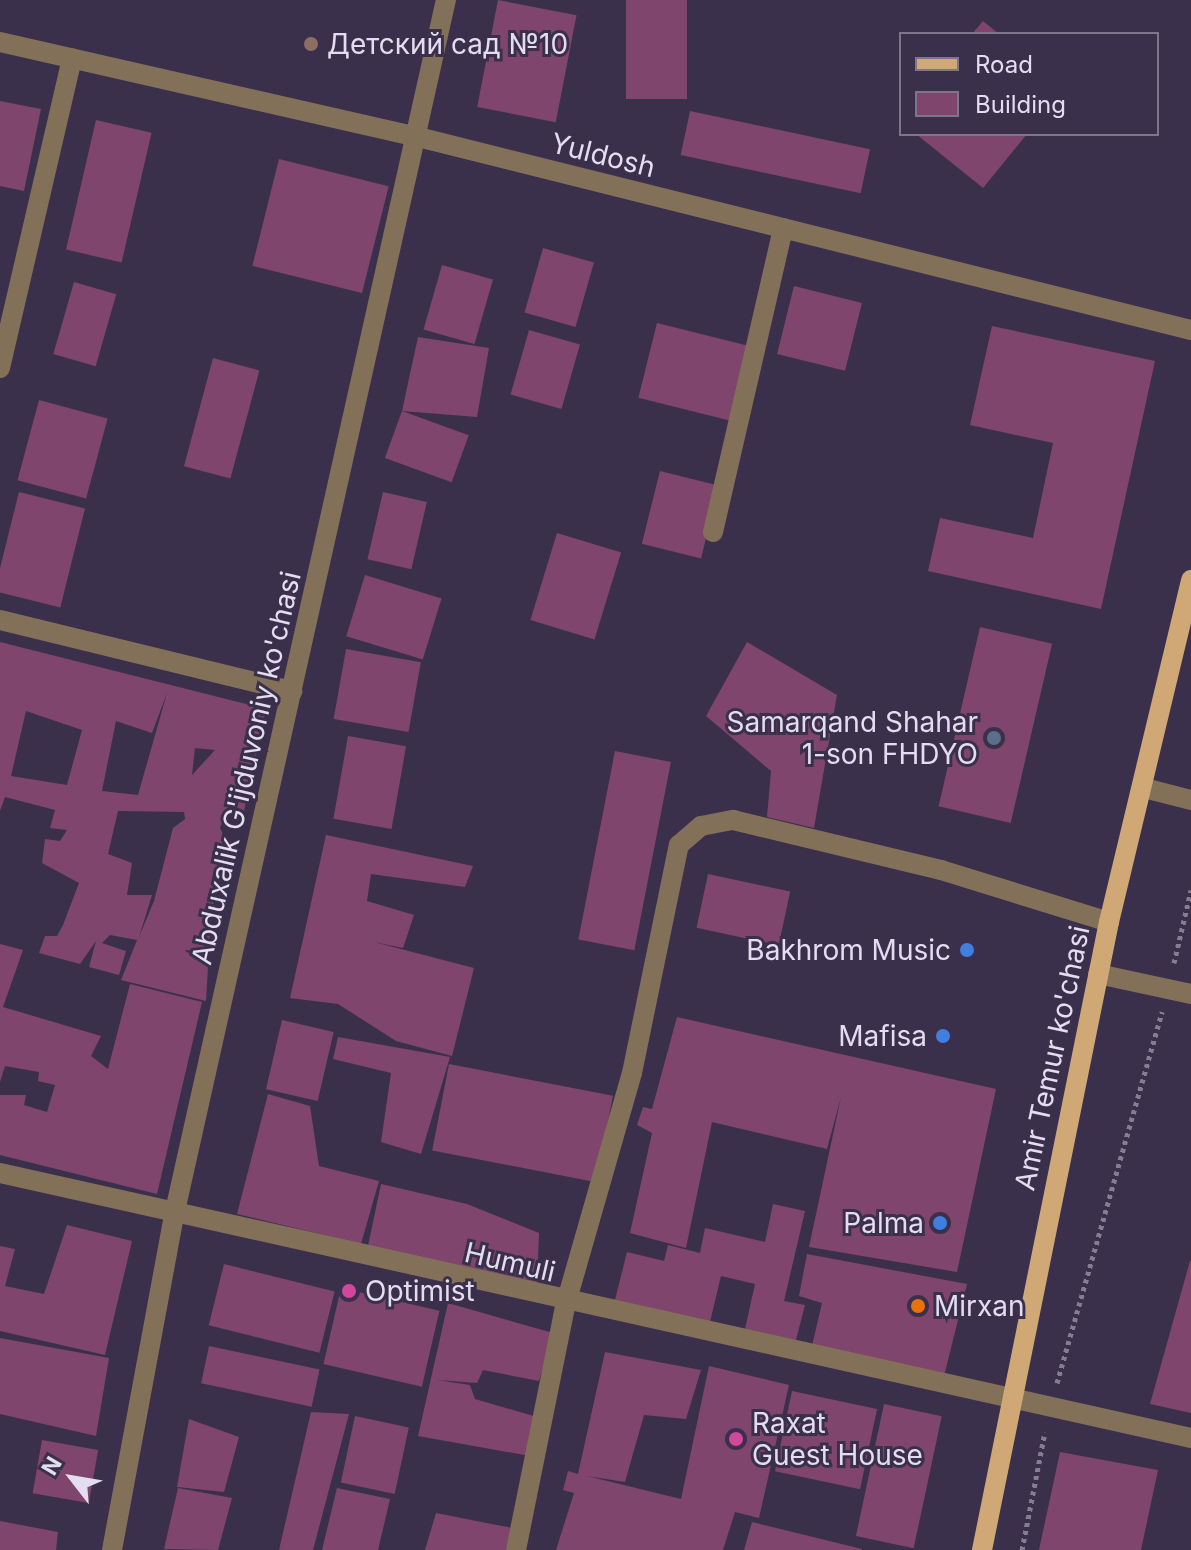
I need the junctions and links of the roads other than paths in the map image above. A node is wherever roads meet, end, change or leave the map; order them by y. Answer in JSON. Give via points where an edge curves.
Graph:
{"nodes":[{"id":1,"x":446,"y":0,"type":"edge"},
{"id":2,"x":0,"y":42,"type":"edge"},
{"id":3,"x":72,"y":58,"type":"junction"},
{"id":4,"x":414,"y":136,"type":"junction"},
{"id":5,"x":783,"y":228,"type":"junction"},
{"id":6,"x":1191,"y":330,"type":"edge"},
{"id":7,"x":0,"y":368,"type":"edge"},
{"id":8,"x":713,"y":532,"type":"dead end"},
{"id":9,"x":1191,"y":580,"type":"edge"},
{"id":10,"x":0,"y":620,"type":"edge"},
{"id":11,"x":292,"y":691,"type":"junction"},
{"id":12,"x":1144,"y":788,"type":"junction"},
{"id":13,"x":1191,"y":800,"type":"edge"},
{"id":14,"x":1109,"y":922,"type":"junction"},
{"id":15,"x":1098,"y":974,"type":"junction"},
{"id":16,"x":1191,"y":994,"type":"edge"},
{"id":17,"x":0,"y":1173,"type":"edge"},
{"id":18,"x":175,"y":1211,"type":"junction"},
{"id":19,"x":566,"y":1303,"type":"junction"},
{"id":20,"x":1009,"y":1402,"type":"junction"},
{"id":21,"x":1191,"y":1438,"type":"edge"},
{"id":22,"x":112,"y":1550,"type":"edge"},
{"id":23,"x":516,"y":1550,"type":"edge"},
{"id":24,"x":982,"y":1550,"type":"edge"}],
"edges":[{"from":1,"to":4,"type":"street","name":"Abduxalik G'ijduvoniy ko'chasi"},
{"from":2,"to":3,"type":"street","name":"Yuldosh"},
{"from":3,"to":4,"type":"street","name":"Yuldosh"},
{"from":3,"to":7,"type":"street"},
{"from":4,"to":5,"type":"street","name":"Yuldosh"},
{"from":4,"to":11,"type":"street","name":"Abduxalik G'ijduvoniy ko'chasi"},
{"from":5,"to":6,"type":"street","name":"Yuldosh"},
{"from":5,"to":8,"type":"street"},
{"from":9,"to":12,"type":"main road","name":"Amir Temur ko'chasi"},
{"from":10,"to":11,"type":"street"},
{"from":11,"to":18,"type":"street","name":"Abduxalik G'ijduvoniy ko'chasi"},
{"from":12,"to":13,"type":"street"},
{"from":12,"to":14,"type":"main road","name":"Amir Temur ko'chasi"},
{"from":14,"to":15,"type":"main road","name":"Amir Temur ko'chasi"},
{"from":14,"to":19,"type":"street","via":[[941,870],[733,820],[701,826],[679,845],[632,1073]]},
{"from":15,"to":16,"type":"street"},
{"from":15,"to":20,"type":"main road","name":"Amir Temur ko'chasi"},
{"from":17,"to":18,"type":"street","name":"Humuli"},
{"from":18,"to":19,"type":"street","name":"Humuli"},
{"from":18,"to":22,"type":"street","name":"Abduxalik G'ijduvoniy ko'chasi"},
{"from":19,"to":20,"type":"street","name":"Humuli"},
{"from":19,"to":23,"type":"street"},
{"from":20,"to":21,"type":"street","name":"Humuli"},
{"from":20,"to":24,"type":"main road","name":"Amir Temur ko'chasi"}]}
